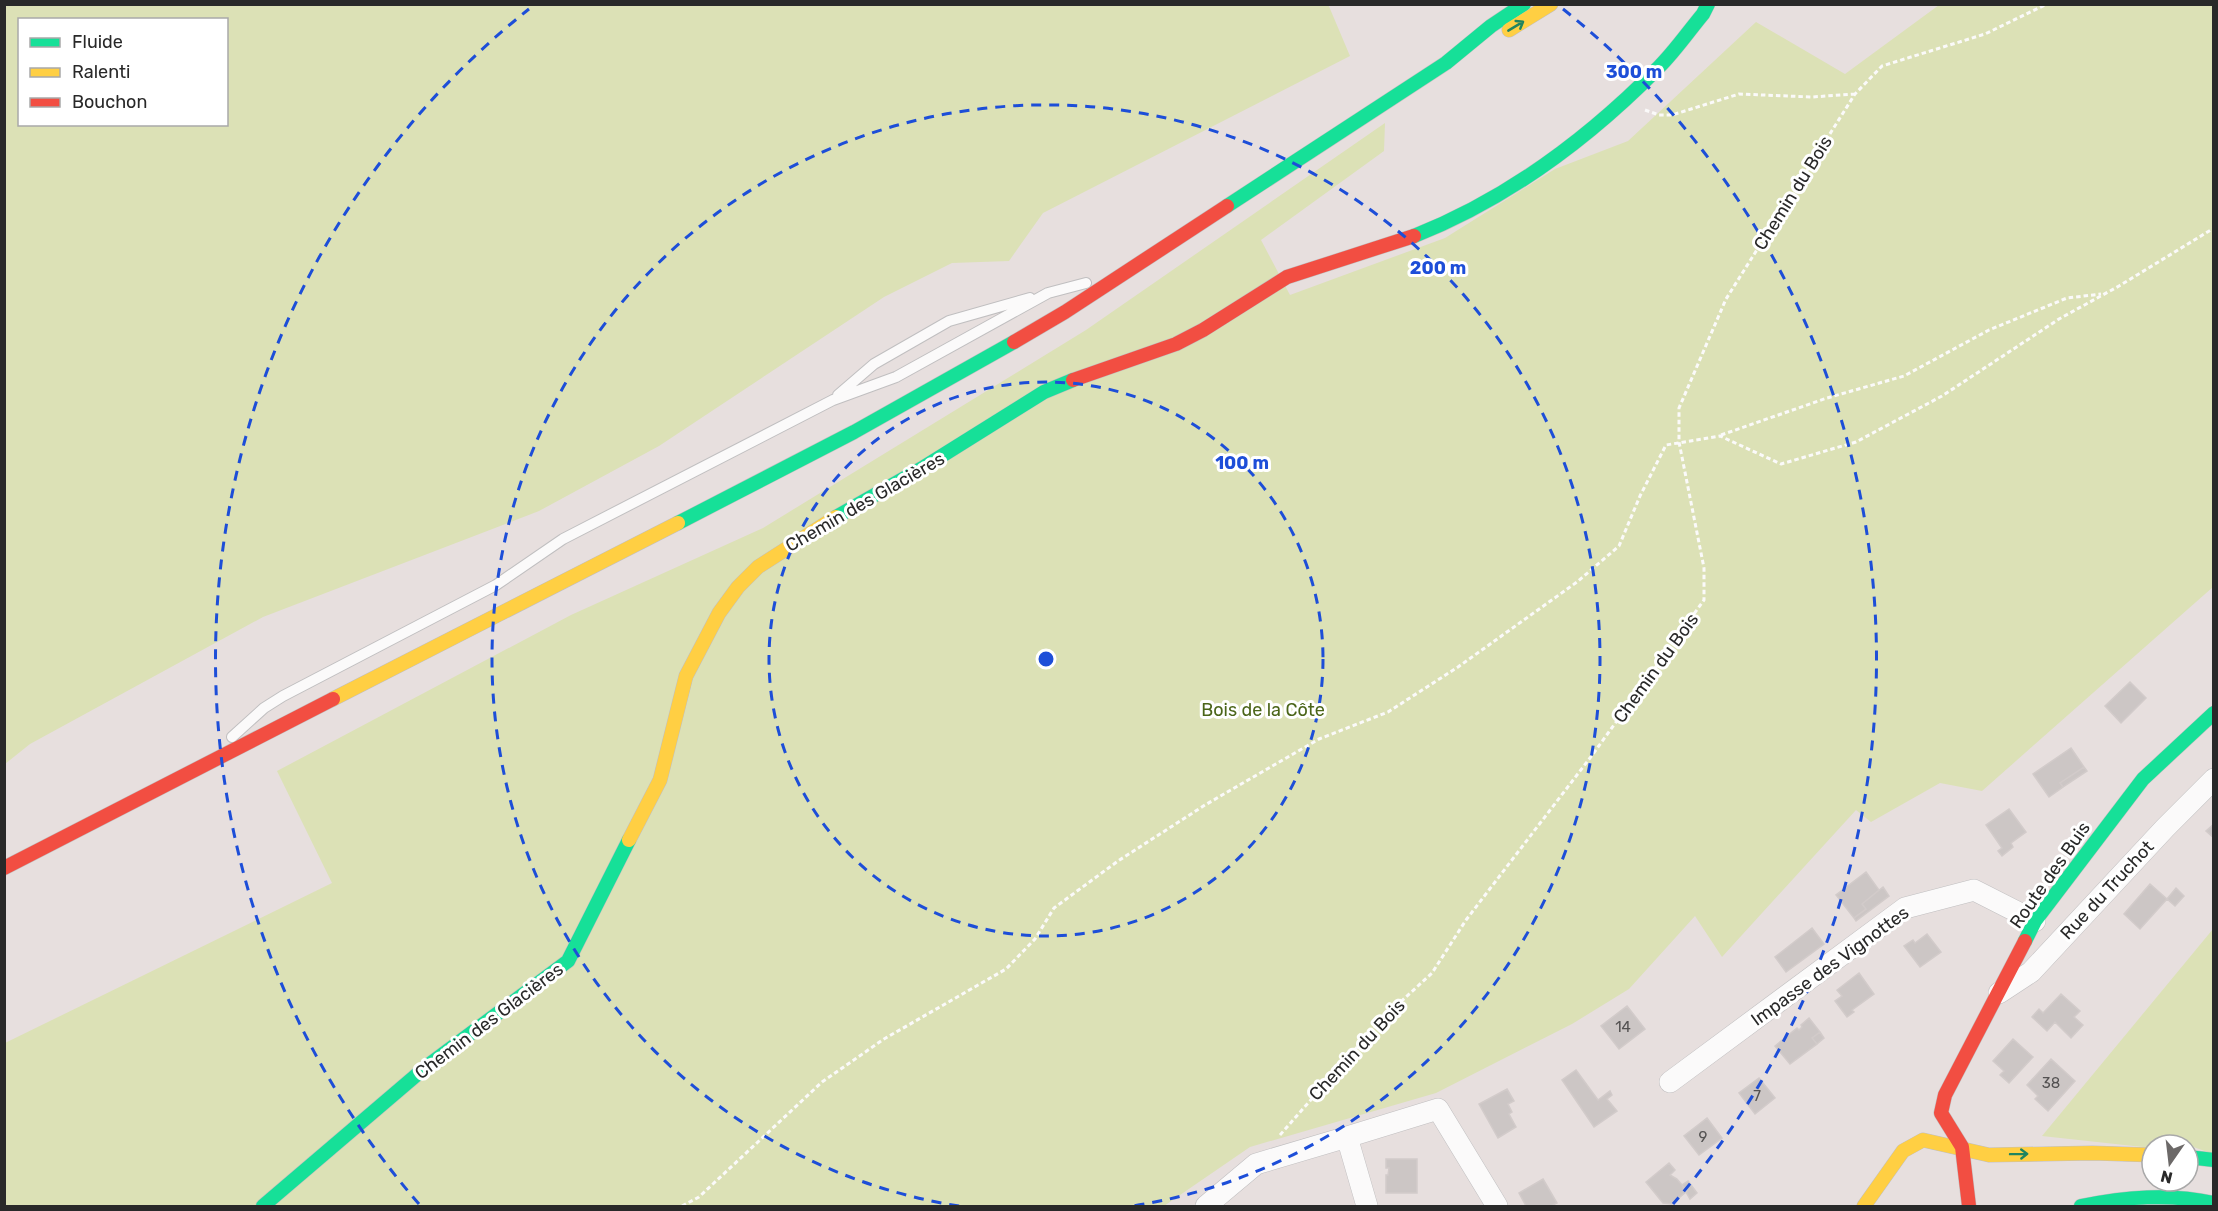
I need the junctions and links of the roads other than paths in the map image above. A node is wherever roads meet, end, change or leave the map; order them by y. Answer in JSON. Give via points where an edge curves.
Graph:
{"nodes":[{"id":1,"x":1524,"y":4,"type":"edge"},
{"id":2,"x":1551,"y":4,"type":"edge"},
{"id":3,"x":1696,"y":4,"type":"edge"},
{"id":4,"x":1708,"y":4,"type":"edge"},
{"id":5,"x":1686,"y":32,"type":"junction"},
{"id":6,"x":1446,"y":63,"type":"junction"},
{"id":7,"x":1127,"y":272,"type":"junction"},
{"id":8,"x":1048,"y":293,"type":"junction"},
{"id":9,"x":833,"y":400,"type":"junction"},
{"id":10,"x":2214,"y":713,"type":"edge"},
{"id":11,"x":197,"y":769,"type":"junction"},
{"id":12,"x":2214,"y":779,"type":"edge"},
{"id":13,"x":4,"y":868,"type":"edge"},
{"id":14,"x":2035,"y":921,"type":"junction"},
{"id":15,"x":1996,"y":995,"type":"junction"},
{"id":16,"x":1670,"y":1082,"type":"dead end"},
{"id":17,"x":1347,"y":1137,"type":"junction"},
{"id":18,"x":1962,"y":1147,"type":"junction"},
{"id":19,"x":2140,"y":1155,"type":"edge"},
{"id":20,"x":2214,"y":1203,"type":"edge"},
{"id":21,"x":263,"y":1206,"type":"edge"},
{"id":22,"x":1206,"y":1206,"type":"edge"},
{"id":23,"x":1367,"y":1206,"type":"edge"},
{"id":24,"x":1497,"y":1206,"type":"edge"},
{"id":25,"x":1864,"y":1206,"type":"edge"},
{"id":26,"x":1969,"y":1206,"type":"edge"},
{"id":27,"x":2081,"y":1206,"type":"edge"}],
"edges":[{"from":1,"to":6,"type":"street"},
{"from":6,"to":2,"type":"street","one_way":true},
{"from":3,"to":5,"type":"street","name":"Chemin des Glacières"},
{"from":4,"to":5,"type":"street","name":"Chemin des Glacières"},
{"from":5,"to":21,"type":"street","name":"Chemin des Glacières","via":[[1660,66],[1593,129],[1529,177],[1488,201],[1394,244],[1287,277],[1176,344],[1044,392],[758,567],[719,613],[698,650],[686,676],[660,780],[568,961],[427,1066]]},
{"from":6,"to":7,"type":"street"},
{"from":7,"to":8,"type":"lane"},
{"from":7,"to":11,"type":"street","via":[[977,364],[854,432]]},
{"from":8,"to":9,"type":"lane","via":[[896,377]]},
{"from":8,"to":9,"type":"lane","via":[[949,321],[874,364]]},
{"from":9,"to":11,"type":"lane","via":[[563,538],[496,585],[283,696],[264,708]]},
{"from":10,"to":14,"type":"street","name":"Route des Buis","via":[[2143,779]]},
{"from":11,"to":13,"type":"street"},
{"from":12,"to":15,"type":"street","name":"Rue du Truchot","via":[[2031,972]]},
{"from":14,"to":15,"type":"street","name":"Route des Buis"},
{"from":14,"to":16,"type":"street","name":"Impasse des Vignottes","via":[[1974,890],[1905,908]]},
{"from":15,"to":18,"type":"street","name":"Route des Buis","via":[[1945,1095],[1941,1113]]},
{"from":17,"to":22,"type":"street","via":[[1256,1164]]},
{"from":17,"to":23,"type":"street"},
{"from":17,"to":24,"type":"street","via":[[1438,1108]]},
{"from":18,"to":19,"type":"street","one_way":true,"via":[[1989,1155]]},
{"from":18,"to":25,"type":"street","via":[[1923,1140],[1903,1151]]},
{"from":18,"to":26,"type":"street"},
{"from":20,"to":27,"type":"street","via":[[2163,1197]]}]}
